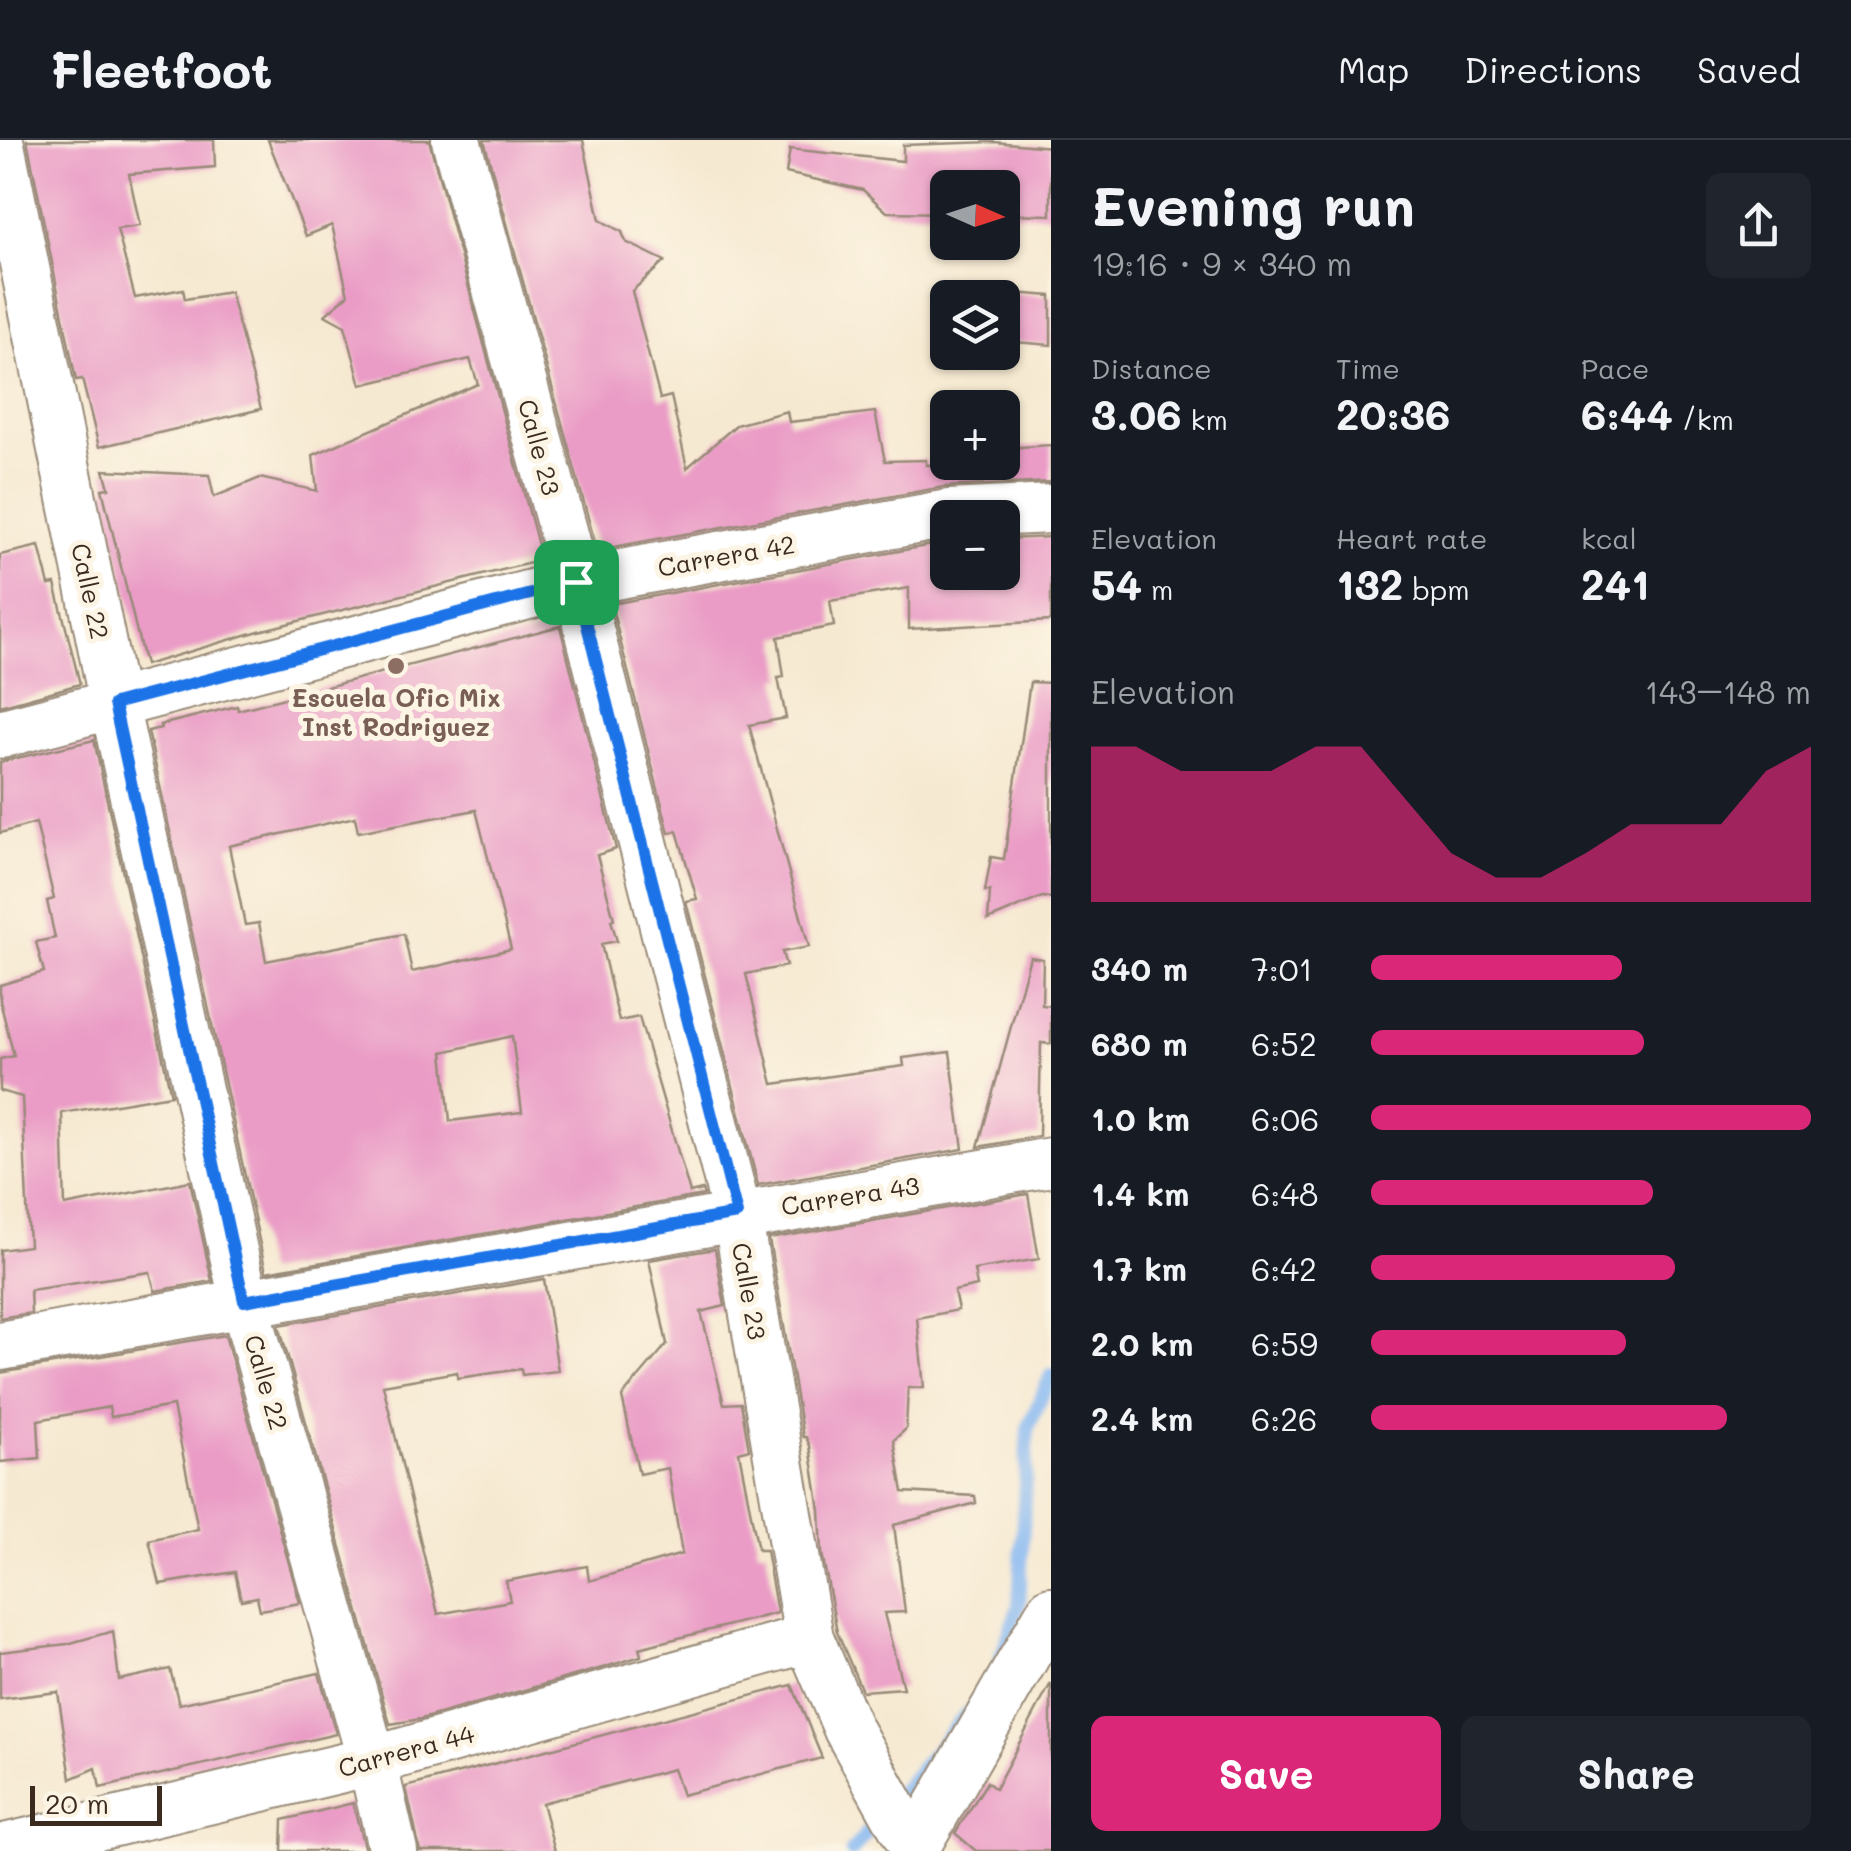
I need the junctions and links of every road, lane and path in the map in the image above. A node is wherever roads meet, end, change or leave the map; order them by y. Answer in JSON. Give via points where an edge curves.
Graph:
{"nodes":[{"id":1,"x":456,"y":140,"type":"edge"},
{"id":2,"x":0,"y":144,"type":"edge"},
{"id":3,"x":1051,"y":509,"type":"edge"},
{"id":4,"x":576,"y":582,"type":"junction"},
{"id":5,"x":114,"y":704,"type":"junction"},
{"id":6,"x":0,"y":734,"type":"edge"},
{"id":7,"x":1051,"y":1162,"type":"edge"},
{"id":8,"x":737,"y":1214,"type":"junction"},
{"id":9,"x":244,"y":1301,"type":"junction"},
{"id":10,"x":0,"y":1346,"type":"edge"},
{"id":11,"x":1051,"y":1611,"type":"edge"},
{"id":12,"x":809,"y":1638,"type":"junction"},
{"id":13,"x":372,"y":1760,"type":"junction"},
{"id":14,"x":912,"y":1847,"type":"edge"},
{"id":15,"x":0,"y":1849,"type":"edge"},
{"id":16,"x":393,"y":1851,"type":"edge"}],
"edges":[{"from":1,"to":4,"type":"street","name":"Calle 23"},
{"from":2,"to":5,"type":"street","name":"Calle 22"},
{"from":3,"to":4,"type":"street","name":"Carrera 42","via":[[948,514]]},
{"from":4,"to":5,"type":"street","name":"Carrera 42"},
{"from":4,"to":8,"type":"street","name":"Calle 23"},
{"from":5,"to":6,"type":"street","name":"Carrera 42"},
{"from":5,"to":9,"type":"street","name":"Calle 22"},
{"from":7,"to":8,"type":"street","name":"Carrera 43"},
{"from":8,"to":9,"type":"street","name":"Carrera 43"},
{"from":8,"to":12,"type":"street","name":"Calle 23"},
{"from":9,"to":10,"type":"street","name":"Carrera 43"},
{"from":9,"to":13,"type":"street","name":"Calle 22"},
{"from":11,"to":14,"type":"street"},
{"from":12,"to":13,"type":"street","name":"Carrera 44"},
{"from":12,"to":14,"type":"street","name":"Calle 23","via":[[848,1729]]},
{"from":13,"to":15,"type":"street","name":"Carrera 44"},
{"from":13,"to":16,"type":"street","name":"Calle 22"}]}
